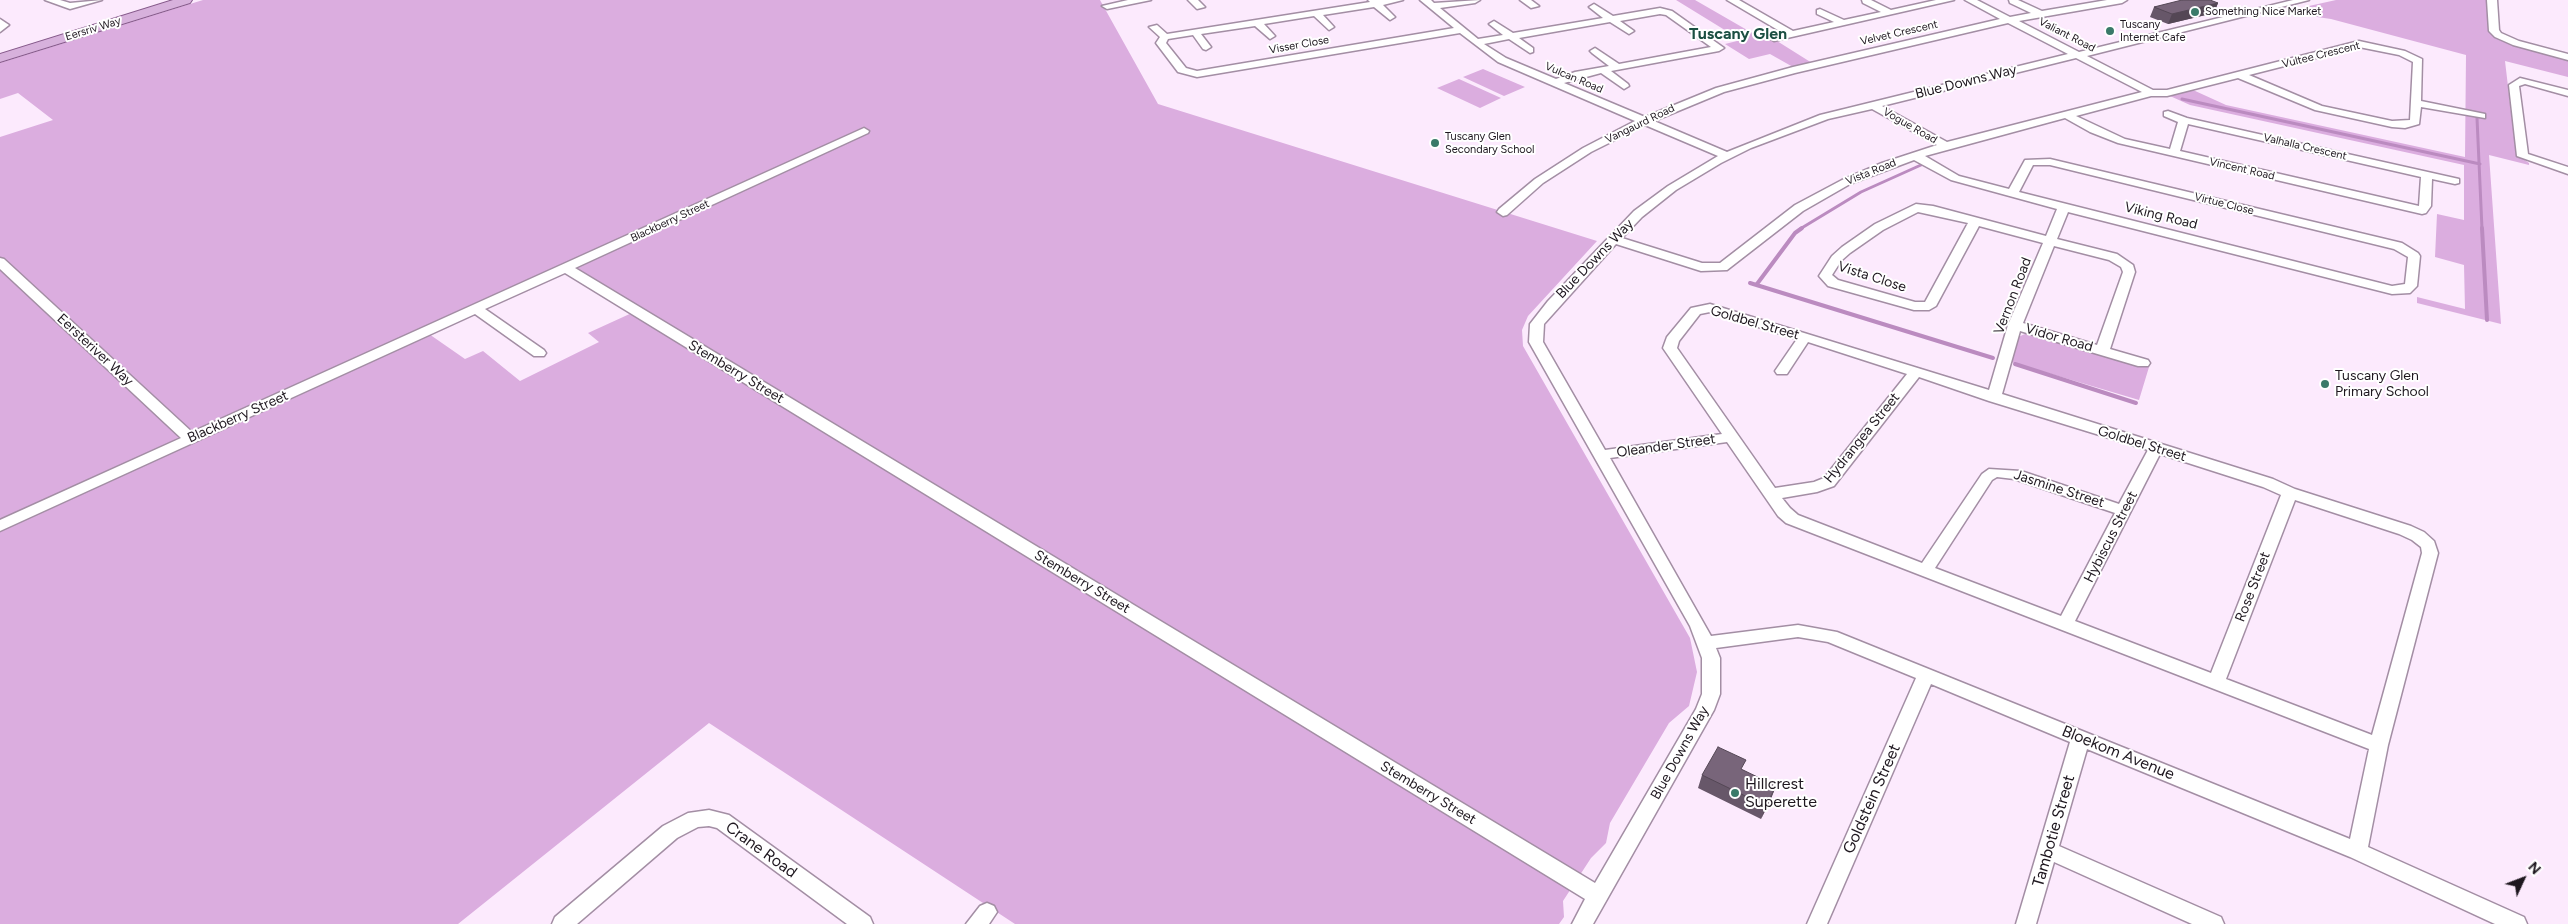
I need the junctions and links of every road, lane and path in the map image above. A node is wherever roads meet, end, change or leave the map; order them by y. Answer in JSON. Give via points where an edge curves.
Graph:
{"nodes":[{"id":1,"x":50,"y":0,"type":"edge"},
{"id":2,"x":97,"y":0,"type":"edge"},
{"id":3,"x":162,"y":0,"type":"edge"},
{"id":4,"x":186,"y":0,"type":"edge"},
{"id":5,"x":1146,"y":0,"type":"edge"},
{"id":6,"x":1398,"y":0,"type":"edge"},
{"id":7,"x":1469,"y":0,"type":"edge"},
{"id":8,"x":1525,"y":0,"type":"edge"},
{"id":9,"x":1732,"y":0,"type":"edge"},
{"id":10,"x":1949,"y":0,"type":"edge"},
{"id":11,"x":1970,"y":0,"type":"edge"},
{"id":12,"x":2122,"y":0,"type":"edge"},
{"id":13,"x":2304,"y":0,"type":"edge"},
{"id":14,"x":2492,"y":0,"type":"edge"},
{"id":15,"x":1866,"y":1,"type":"edge"},
{"id":16,"x":1934,"y":1,"type":"edge"},
{"id":17,"x":2013,"y":1,"type":"edge"},
{"id":18,"x":1375,"y":2,"type":"edge"},
{"id":19,"x":1429,"y":3,"type":"edge"},
{"id":20,"x":1107,"y":6,"type":"dead end"},
{"id":21,"x":1534,"y":6,"type":"dead end"},
{"id":22,"x":1594,"y":6,"type":"dead end"},
{"id":23,"x":1261,"y":8,"type":"dead end"},
{"id":24,"x":1820,"y":12,"type":"dead end"},
{"id":25,"x":1316,"y":13,"type":"junction"},
{"id":26,"x":1890,"y":13,"type":"junction"},
{"id":27,"x":2040,"y":14,"type":"junction"},
{"id":28,"x":1390,"y":17,"type":"dead end"},
{"id":29,"x":1612,"y":18,"type":"junction"},
{"id":30,"x":1273,"y":20,"type":"junction"},
{"id":31,"x":2010,"y":20,"type":"junction"},
{"id":32,"x":0,"y":22,"type":"edge"},
{"id":33,"x":1257,"y":22,"type":"junction"},
{"id":34,"x":1843,"y":23,"type":"junction"},
{"id":35,"x":1494,"y":24,"type":"dead end"},
{"id":36,"x":1154,"y":27,"type":"dead end"},
{"id":37,"x":1329,"y":27,"type":"dead end"},
{"id":38,"x":0,"y":29,"type":"edge"},
{"id":39,"x":1462,"y":30,"type":"junction"},
{"id":40,"x":1629,"y":31,"type":"dead end"},
{"id":41,"x":1195,"y":32,"type":"junction"},
{"id":42,"x":1792,"y":34,"type":"junction"},
{"id":43,"x":1510,"y":35,"type":"junction"},
{"id":44,"x":1270,"y":36,"type":"dead end"},
{"id":45,"x":1165,"y":37,"type":"junction"},
{"id":46,"x":1774,"y":38,"type":"dead end"},
{"id":47,"x":1476,"y":42,"type":"junction"},
{"id":48,"x":1206,"y":47,"type":"dead end"},
{"id":49,"x":0,"y":49,"type":"edge"},
{"id":50,"x":1530,"y":50,"type":"dead end"},
{"id":51,"x":1595,"y":51,"type":"dead end"},
{"id":52,"x":2078,"y":55,"type":"junction"},
{"id":53,"x":2568,"y":57,"type":"edge"},
{"id":54,"x":0,"y":58,"type":"edge"},
{"id":55,"x":1617,"y":67,"type":"junction"},
{"id":56,"x":1602,"y":69,"type":"junction"},
{"id":57,"x":1793,"y":70,"type":"joint"},
{"id":58,"x":2240,"y":75,"type":"junction"},
{"id":59,"x":1555,"y":83,"type":"junction"},
{"id":60,"x":1624,"y":86,"type":"dead end"},
{"id":61,"x":2151,"y":93,"type":"junction"},
{"id":62,"x":2568,"y":93,"type":"edge"},
{"id":63,"x":2417,"y":103,"type":"junction"},
{"id":64,"x":1873,"y":105,"type":"junction"},
{"id":65,"x":2168,"y":114,"type":"dead end"},
{"id":66,"x":2067,"y":115,"type":"junction"},
{"id":67,"x":2481,"y":116,"type":"dead end"},
{"id":68,"x":1644,"y":120,"type":"junction"},
{"id":69,"x":2184,"y":120,"type":"junction"},
{"id":70,"x":864,"y":131,"type":"dead end"},
{"id":71,"x":1946,"y":146,"type":"junction"},
{"id":72,"x":2174,"y":153,"type":"junction"},
{"id":73,"x":1727,"y":156,"type":"junction"},
{"id":74,"x":1916,"y":156,"type":"junction"},
{"id":75,"x":2568,"y":171,"type":"edge"},
{"id":76,"x":2426,"y":175,"type":"junction"},
{"id":77,"x":2455,"y":181,"type":"dead end"},
{"id":78,"x":2012,"y":194,"type":"junction"},
{"id":79,"x":2064,"y":207,"type":"junction"},
{"id":80,"x":1503,"y":212,"type":"dead end"},
{"id":81,"x":1975,"y":221,"type":"junction"},
{"id":82,"x":1613,"y":239,"type":"junction"},
{"id":83,"x":2051,"y":241,"type":"junction"},
{"id":84,"x":0,"y":262,"type":"edge"},
{"id":85,"x":566,"y":268,"type":"junction"},
{"id":86,"x":2405,"y":290,"type":"joint"},
{"id":87,"x":476,"y":309,"type":"junction"},
{"id":88,"x":2016,"y":325,"type":"junction"},
{"id":89,"x":1805,"y":337,"type":"junction"},
{"id":90,"x":2102,"y":351,"type":"junction"},
{"id":91,"x":540,"y":353,"type":"dead end"},
{"id":92,"x":2143,"y":363,"type":"dead end"},
{"id":93,"x":1782,"y":371,"type":"dead end"},
{"id":94,"x":1916,"y":372,"type":"junction"},
{"id":95,"x":1994,"y":398,"type":"junction"},
{"id":96,"x":1731,"y":437,"type":"junction"},
{"id":97,"x":190,"y":439,"type":"junction"},
{"id":98,"x":2156,"y":448,"type":"junction"},
{"id":99,"x":1600,"y":455,"type":"junction"},
{"id":100,"x":2290,"y":492,"type":"junction"},
{"id":101,"x":1772,"y":494,"type":"junction"},
{"id":102,"x":2124,"y":511,"type":"junction"},
{"id":103,"x":0,"y":526,"type":"edge"},
{"id":104,"x":1925,"y":571,"type":"junction"},
{"id":105,"x":2065,"y":625,"type":"junction"},
{"id":106,"x":1708,"y":643,"type":"junction"},
{"id":107,"x":1926,"y":674,"type":"junction"},
{"id":108,"x":2216,"y":682,"type":"junction"},
{"id":109,"x":2081,"y":737,"type":"junction"},
{"id":110,"x":2378,"y":745,"type":"junction"},
{"id":111,"x":2048,"y":850,"type":"junction"},
{"id":112,"x":2357,"y":851,"type":"junction"},
{"id":113,"x":1598,"y":896,"type":"junction"},
{"id":114,"x":562,"y":924,"type":"edge"},
{"id":115,"x":863,"y":924,"type":"edge"},
{"id":116,"x":1582,"y":924,"type":"edge"},
{"id":117,"x":1817,"y":924,"type":"edge"},
{"id":118,"x":2026,"y":924,"type":"edge"},
{"id":119,"x":2214,"y":924,"type":"edge"},
{"id":120,"x":2517,"y":924,"type":"edge"}],
"edges":[{"from":1,"to":2,"type":"street","via":[[70,6]]},
{"from":3,"to":49,"type":"main road","name":"Eersriv Way"},
{"from":4,"to":54,"type":"main road","name":"Eersriv Way"},
{"from":5,"to":20,"type":"street"},
{"from":6,"to":18,"type":"street"},
{"from":7,"to":19,"type":"street"},
{"from":8,"to":21,"type":"street"},
{"from":9,"to":42,"type":"street"},
{"from":10,"to":16,"type":"street","name":"Velvet Crescent"},
{"from":11,"to":31,"type":"street","name":"Valiant Road"},
{"from":12,"to":27,"type":"street","name":"Velvet Crescent"},
{"from":13,"to":52,"type":"street","name":"Blue Downs Way"},
{"from":14,"to":53,"type":"street","via":[[2494,31],[2516,43]]},
{"from":15,"to":26,"type":"street","name":"Velvet Crescent"},
{"from":16,"to":26,"type":"street","name":"Velvet Crescent"},
{"from":17,"to":27,"type":"street"},
{"from":18,"to":25,"type":"street"},
{"from":18,"to":28,"type":"street"},
{"from":19,"to":39,"type":"street","name":"Vulcan Road"},
{"from":22,"to":29,"type":"street"},
{"from":23,"to":30,"type":"street"},
{"from":24,"to":34,"type":"street","name":"Velvet Crescent"},
{"from":25,"to":30,"type":"street"},
{"from":25,"to":37,"type":"street","name":"Visser Close"},
{"from":26,"to":34,"type":"street","name":"Velvet Crescent"},
{"from":27,"to":31,"type":"street","name":"Velvet Crescent"},
{"from":29,"to":40,"type":"street"},
{"from":29,"to":43,"type":"street"},
{"from":29,"to":55,"type":"street","via":[[1658,10],[1666,12],[1719,48]]},
{"from":30,"to":33,"type":"street"},
{"from":31,"to":52,"type":"street","name":"Valiant Road"},
{"from":31,"to":57,"type":"street","name":"Velvet Crescent"},
{"from":32,"to":38,"type":"street","via":[[4,25]]},
{"from":33,"to":41,"type":"street"},
{"from":33,"to":44,"type":"street","name":"Visser Close"},
{"from":34,"to":42,"type":"street","name":"Velvet Crescent"},
{"from":35,"to":43,"type":"street"},
{"from":36,"to":45,"type":"street","name":"Visser Close"},
{"from":39,"to":45,"type":"street","name":"Visser Close","via":[[1197,74],[1182,70],[1161,43]]},
{"from":39,"to":47,"type":"street","name":"Vulcan Road"},
{"from":41,"to":45,"type":"street"},
{"from":41,"to":48,"type":"street"},
{"from":42,"to":46,"type":"street","name":"Velvet Crescent"},
{"from":43,"to":47,"type":"street"},
{"from":43,"to":50,"type":"street"},
{"from":47,"to":59,"type":"street","name":"Vulcan Road","via":[[1502,60]]},
{"from":51,"to":55,"type":"street"},
{"from":52,"to":61,"type":"street","name":"Valiant Road"},
{"from":52,"to":64,"type":"street","name":"Blue Downs Way"},
{"from":55,"to":56,"type":"street"},
{"from":56,"to":59,"type":"street","via":[[1573,75]]},
{"from":56,"to":60,"type":"street"},
{"from":57,"to":68,"type":"street","name":"Vangaurd Road","via":[[1720,90]]},
{"from":58,"to":61,"type":"street","name":"Vultee Crescent","via":[[2167,94]]},
{"from":58,"to":63,"type":"street","name":"Vultee Crescent","via":[[2311,105],[2392,124],[2413,123]]},
{"from":58,"to":63,"type":"street","name":"Vultee Crescent","via":[[2357,44],[2370,44],[2416,59]]},
{"from":59,"to":68,"type":"street","name":"Vulcan Road"},
{"from":61,"to":66,"type":"street","name":"Vista Road"},
{"from":62,"to":75,"type":"street","via":[[2525,81],[2516,83],[2521,152],[2530,160]]},
{"from":63,"to":67,"type":"street"},
{"from":64,"to":71,"type":"street","name":"Vogue Road"},
{"from":64,"to":73,"type":"street","name":"Blue Downs Way","via":[[1824,117]]},
{"from":65,"to":69,"type":"street","name":"Valhalla Crescent"},
{"from":66,"to":71,"type":"street","name":"Vista Road"},
{"from":66,"to":72,"type":"street","name":"Vincent Road","via":[[2105,135]]},
{"from":68,"to":73,"type":"street","name":"Vulcan Road"},
{"from":68,"to":80,"type":"street","name":"Vangaurd Road","via":[[1539,181]]},
{"from":69,"to":72,"type":"street"},
{"from":69,"to":76,"type":"street","name":"Valhalla Crescent"},
{"from":70,"to":85,"type":"street","name":"Blackberry Street"},
{"from":71,"to":74,"type":"street","name":"Vista Road"},
{"from":72,"to":76,"type":"street","name":"Vincent Road","via":[[2422,210],[2425,206]]},
{"from":73,"to":82,"type":"street","name":"Blue Downs Way","via":[[1672,188],[1638,214]]},
{"from":74,"to":78,"type":"street","name":"Viking Road","via":[[1955,178]]},
{"from":74,"to":82,"type":"street","name":"Vista Road","via":[[1872,171],[1814,198],[1777,222],[1723,267],[1700,267]]},
{"from":76,"to":77,"type":"street","name":"Valhalla Crescent"},
{"from":78,"to":79,"type":"street","name":"Viking Road"},
{"from":78,"to":86,"type":"street","name":"Virtue Close","via":[[2029,162],[2044,161],[2384,242],[2403,248],[2414,256],[2411,286]]},
{"from":79,"to":83,"type":"street","name":"Vernon Road"},
{"from":79,"to":86,"type":"street","name":"Viking Road","via":[[2383,288]]},
{"from":81,"to":81,"type":"street","name":"Vista Close","via":[[1929,306],[1914,306],[1833,283],[1825,276],[1846,250],[1912,209],[1927,208]]},
{"from":81,"to":83,"type":"street","name":"Vista Close"},
{"from":82,"to":99,"type":"street","name":"Blue Downs Way","via":[[1553,304],[1537,324],[1535,333],[1536,342]]},
{"from":83,"to":88,"type":"street","name":"Vernon Road"},
{"from":83,"to":90,"type":"street","name":"Vidor Road","via":[[2113,257],[2128,267]]},
{"from":84,"to":97,"type":"street","name":"Eersteriver Way"},
{"from":85,"to":87,"type":"street","name":"Blackberry Street"},
{"from":85,"to":113,"type":"street","name":"Stemberry Street"},
{"from":87,"to":91,"type":"street"},
{"from":87,"to":97,"type":"street","name":"Blackberry Street"},
{"from":88,"to":90,"type":"street","name":"Vidor Road"},
{"from":88,"to":95,"type":"street","name":"Vernon Road"},
{"from":89,"to":93,"type":"street"},
{"from":89,"to":94,"type":"street","name":"Goldbel Street"},
{"from":89,"to":96,"type":"street","name":"Goldbel Street","via":[[1710,308],[1693,313],[1672,340],[1670,348],[1674,355]]},
{"from":90,"to":92,"type":"street","name":"Vidor Road"},
{"from":94,"to":95,"type":"street","name":"Goldbel Street"},
{"from":94,"to":101,"type":"street","name":"Hydrangea Street","via":[[1829,482]]},
{"from":95,"to":98,"type":"street","name":"Goldbel Street"},
{"from":96,"to":99,"type":"street","name":"Oleander Street"},
{"from":96,"to":101,"type":"street","name":"Goldbel Street"},
{"from":97,"to":103,"type":"street","name":"Blackberry Street"},
{"from":98,"to":100,"type":"street","name":"Goldbel Street"},
{"from":98,"to":102,"type":"street","name":"Hybiscus Street"},
{"from":99,"to":106,"type":"street","name":"Blue Downs Way"},
{"from":100,"to":108,"type":"street","name":"Rose Street"},
{"from":100,"to":110,"type":"street","name":"Goldbel Street","via":[[2405,530],[2424,540],[2430,549]]},
{"from":101,"to":104,"type":"street","name":"Goldbel Street","via":[[1787,516],[1798,523]]},
{"from":102,"to":104,"type":"street","name":"Jasmine Street","via":[[2016,474],[1994,472],[1987,477]]},
{"from":102,"to":105,"type":"street","name":"Hybiscus Street"},
{"from":104,"to":105,"type":"street","name":"Goldbel Street"},
{"from":105,"to":108,"type":"street","name":"Goldbel Street"},
{"from":106,"to":107,"type":"street","name":"Bloekom Avenue","via":[[1809,632],[1842,640]]},
{"from":106,"to":113,"type":"street","name":"Blue Downs Way","via":[[1713,676],[1705,710]]},
{"from":107,"to":109,"type":"street","name":"Bloekom Avenue"},
{"from":107,"to":117,"type":"street","name":"Goldstein Street"},
{"from":108,"to":110,"type":"street","name":"Goldbel Street"},
{"from":109,"to":111,"type":"street","name":"Tambotie Street"},
{"from":109,"to":112,"type":"street","name":"Bloekom Avenue"},
{"from":110,"to":112,"type":"street","name":"Goldbel Street"},
{"from":111,"to":118,"type":"street","name":"Tambotie Street"},
{"from":111,"to":119,"type":"street"},
{"from":112,"to":120,"type":"street","name":"Bloekom Avenue"},
{"from":113,"to":116,"type":"street","name":"Blue Downs Way"},
{"from":114,"to":115,"type":"street","name":"Crane Road","via":[[670,832],[695,819],[709,818],[722,821]]}]}
